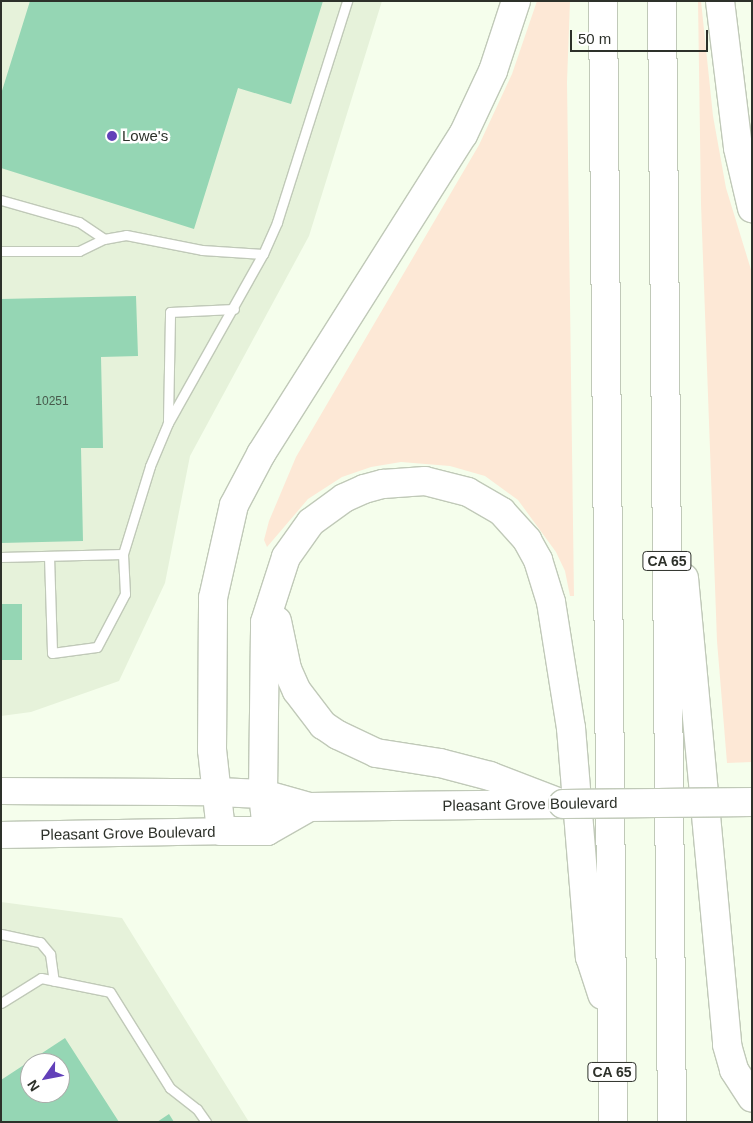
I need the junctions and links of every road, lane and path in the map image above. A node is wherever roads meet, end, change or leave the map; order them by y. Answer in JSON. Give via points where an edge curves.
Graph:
{"nodes":[{"id":1,"x":347,"y":1,"type":"edge"},
{"id":2,"x":516,"y":1,"type":"edge"},
{"id":3,"x":602,"y":1,"type":"edge"},
{"id":4,"x":662,"y":1,"type":"edge"},
{"id":5,"x":720,"y":1,"type":"edge"},
{"id":6,"x":1,"y":200,"type":"edge"},
{"id":7,"x":752,"y":208,"type":"edge"},
{"id":8,"x":104,"y":239,"type":"junction"},
{"id":9,"x":1,"y":251,"type":"edge"},
{"id":10,"x":262,"y":254,"type":"junction"},
{"id":11,"x":234,"y":309,"type":"junction"},
{"id":12,"x":666,"y":340,"type":"junction"},
{"id":13,"x":168,"y":423,"type":"junction"},
{"id":14,"x":124,"y":554,"type":"junction"},
{"id":15,"x":1,"y":556,"type":"edge"},
{"id":16,"x":49,"y":556,"type":"junction"},
{"id":17,"x":272,"y":600,"type":"junction"},
{"id":18,"x":1,"y":791,"type":"edge"},
{"id":19,"x":217,"y":792,"type":"junction"},
{"id":20,"x":263,"y":794,"type":"junction"},
{"id":21,"x":752,"y":802,"type":"edge"},
{"id":22,"x":563,"y":804,"type":"junction"},
{"id":23,"x":308,"y":807,"type":"junction"},
{"id":24,"x":267,"y":831,"type":"junction"},
{"id":25,"x":221,"y":832,"type":"junction"},
{"id":26,"x":1,"y":834,"type":"edge"},
{"id":27,"x":1,"y":934,"type":"edge"},
{"id":28,"x":54,"y":981,"type":"junction"},
{"id":29,"x":1,"y":1003,"type":"edge"},
{"id":30,"x":611,"y":1022,"type":"junction"},
{"id":31,"x":752,"y":1098,"type":"edge"},
{"id":32,"x":206,"y":1122,"type":"edge"},
{"id":33,"x":613,"y":1122,"type":"edge"},
{"id":34,"x":672,"y":1122,"type":"edge"}],
"edges":[{"from":1,"to":10,"type":"lane","via":[[277,222]]},
{"from":2,"to":19,"type":"main road","via":[[493,71],[463,135],[430,192],[261,454],[234,506],[213,598],[212,750]]},
{"from":3,"to":30,"type":"main road","number":"CA 65"},
{"from":4,"to":12,"type":"main road","number":"CA 65"},
{"from":5,"to":7,"type":"main road","via":[[738,148]]},
{"from":6,"to":8,"type":"lane","via":[[79,222]]},
{"from":8,"to":9,"type":"lane","via":[[79,251]]},
{"from":8,"to":10,"type":"lane","via":[[126,236],[202,250]]},
{"from":10,"to":11,"type":"lane"},
{"from":11,"to":13,"type":"lane"},
{"from":11,"to":13,"type":"lane","via":[[170,312]]},
{"from":12,"to":31,"type":"main road","via":[[726,1037],[734,1070]]},
{"from":12,"to":34,"type":"main road","number":"CA 65"},
{"from":13,"to":14,"type":"lane","via":[[150,466]]},
{"from":14,"to":16,"type":"lane"},
{"from":14,"to":16,"type":"lane","via":[[125,594],[97,647],[52,654]]},
{"from":15,"to":16,"type":"lane"},
{"from":17,"to":20,"type":"main road","via":[[265,622]]},
{"from":17,"to":22,"type":"main road","via":[[287,668],[296,691],[323,725],[357,746],[376,753],[440,763],[490,776]]},
{"from":17,"to":30,"type":"main road","via":[[286,557],[311,522],[344,498],[383,484],[425,481],[468,492],[502,512],[527,540],[538,560],[551,602],[571,728],[590,956]]},
{"from":18,"to":19,"type":"main road","name":"Pleasant Grove Boulevard"},
{"from":19,"to":20,"type":"main road","name":"Pleasant Grove Boulevard"},
{"from":19,"to":25,"type":"main road"},
{"from":20,"to":23,"type":"main road","name":"Pleasant Grove Boulevard"},
{"from":20,"to":24,"type":"main road"},
{"from":21,"to":22,"type":"main road","name":"Pleasant Grove Boulevard","bridge":true},
{"from":22,"to":23,"type":"main road","name":"Pleasant Grove Boulevard"},
{"from":23,"to":24,"type":"main road","name":"Pleasant Grove Boulevard"},
{"from":24,"to":25,"type":"main road","name":"Pleasant Grove Boulevard"},
{"from":25,"to":26,"type":"main road","name":"Pleasant Grove Boulevard"},
{"from":27,"to":28,"type":"lane","via":[[40,942],[50,954]]},
{"from":28,"to":29,"type":"lane","via":[[41,978]]},
{"from":28,"to":32,"type":"lane","via":[[110,992],[170,1088],[197,1109]]},
{"from":30,"to":33,"type":"main road","number":"CA 65"}]}
